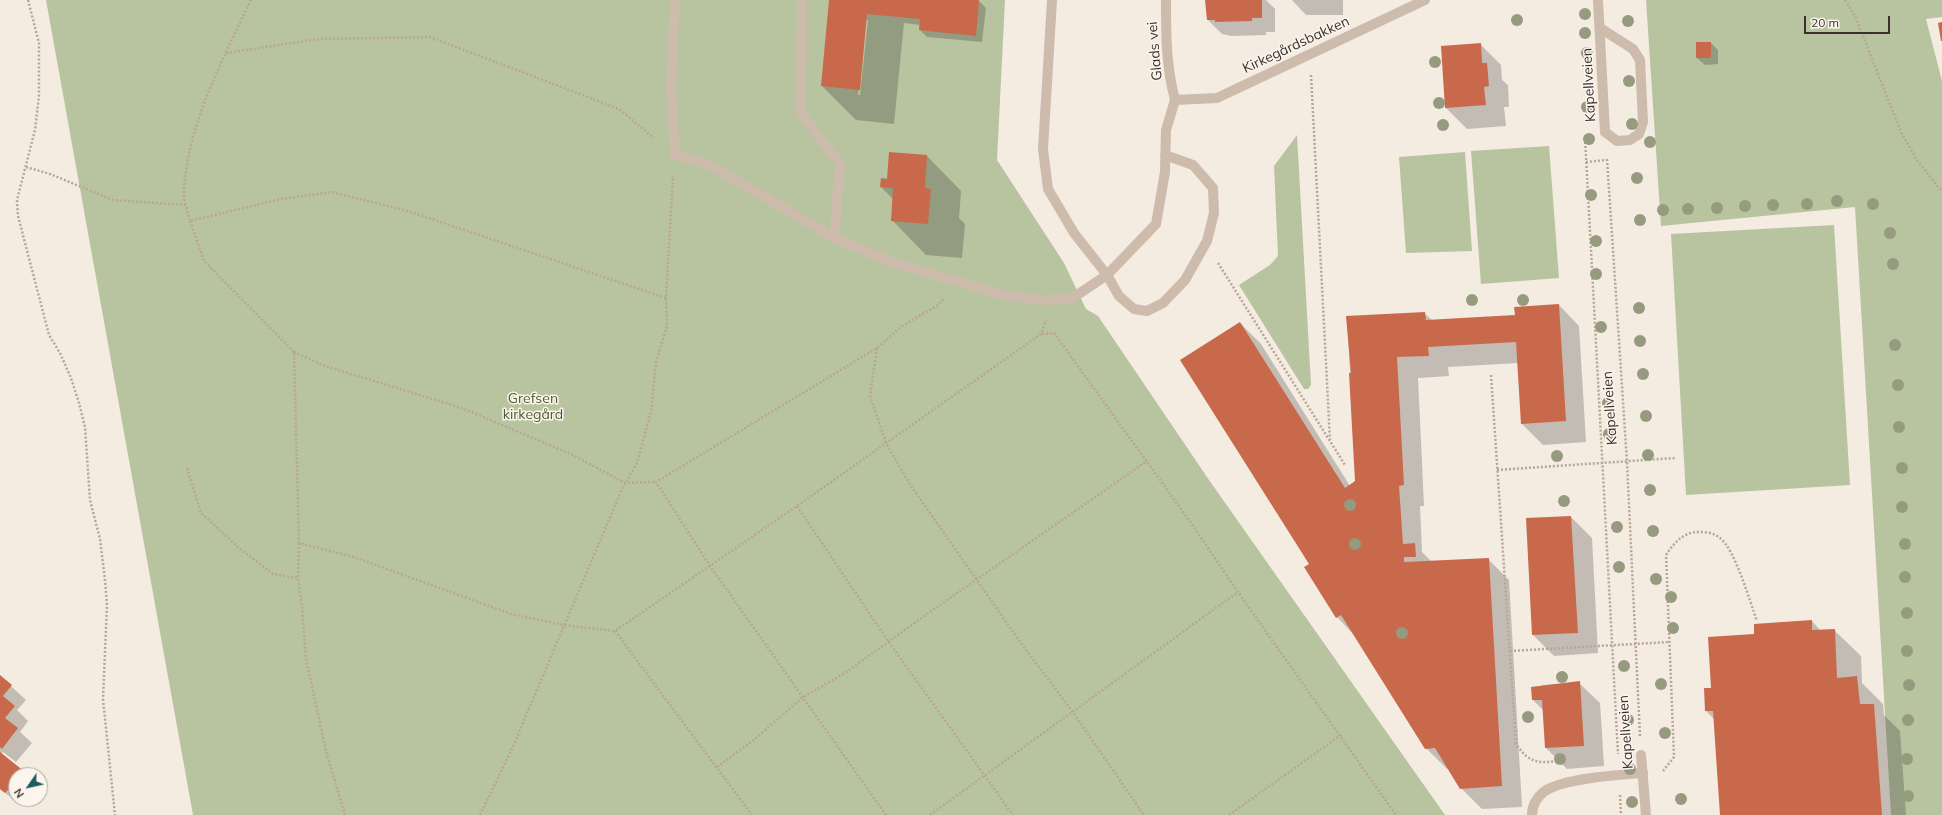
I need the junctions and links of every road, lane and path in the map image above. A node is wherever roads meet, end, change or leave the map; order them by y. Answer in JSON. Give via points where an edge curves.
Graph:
{"nodes":[{"id":1,"x":28,"y":0,"type":"edge"},
{"id":2,"x":251,"y":0,"type":"edge"},
{"id":3,"x":675,"y":0,"type":"edge"},
{"id":4,"x":802,"y":0,"type":"edge"},
{"id":5,"x":1052,"y":0,"type":"edge"},
{"id":6,"x":1166,"y":0,"type":"edge"},
{"id":7,"x":1425,"y":0,"type":"edge"},
{"id":8,"x":1598,"y":0,"type":"edge"},
{"id":9,"x":1845,"y":0,"type":"edge"},
{"id":10,"x":1600,"y":28,"type":"junction"},
{"id":11,"x":226,"y":53,"type":"junction"},
{"id":12,"x":1311,"y":73,"type":"dead end"},
{"id":13,"x":1175,"y":100,"type":"junction"},
{"id":14,"x":1584,"y":131,"type":"dead end"},
{"id":15,"x":1605,"y":132,"type":"junction"},
{"id":16,"x":1165,"y":154,"type":"junction"},
{"id":17,"x":675,"y":155,"type":"junction"},
{"id":18,"x":1607,"y":160,"type":"junction"},
{"id":19,"x":1586,"y":162,"type":"junction"},
{"id":20,"x":26,"y":167,"type":"junction"},
{"id":21,"x":1942,"y":192,"type":"edge"},
{"id":22,"x":187,"y":205,"type":"junction"},
{"id":23,"x":190,"y":221,"type":"junction"},
{"id":24,"x":834,"y":238,"type":"junction"},
{"id":25,"x":1215,"y":257,"type":"dead end"},
{"id":26,"x":1107,"y":275,"type":"junction"},
{"id":27,"x":666,"y":298,"type":"junction"},
{"id":28,"x":1050,"y":300,"type":"junction"},
{"id":29,"x":938,"y":305,"type":"dead end"},
{"id":30,"x":1041,"y":334,"type":"junction"},
{"id":31,"x":877,"y":348,"type":"junction"},
{"id":32,"x":294,"y":352,"type":"junction"},
{"id":33,"x":1491,"y":375,"type":"dead end"},
{"id":34,"x":1330,"y":440,"type":"junction"},
{"id":35,"x":886,"y":444,"type":"junction"},
{"id":36,"x":1675,"y":458,"type":"dead end"},
{"id":37,"x":1147,"y":461,"type":"junction"},
{"id":38,"x":1627,"y":462,"type":"junction"},
{"id":39,"x":1602,"y":464,"type":"junction"},
{"id":40,"x":1345,"y":465,"type":"dead end"},
{"id":41,"x":187,"y":468,"type":"dead end"},
{"id":42,"x":1497,"y":470,"type":"junction"},
{"id":43,"x":656,"y":482,"type":"junction"},
{"id":44,"x":625,"y":483,"type":"junction"},
{"id":45,"x":797,"y":506,"type":"junction"},
{"id":46,"x":299,"y":543,"type":"junction"},
{"id":47,"x":710,"y":566,"type":"junction"},
{"id":48,"x":298,"y":578,"type":"junction"},
{"id":49,"x":977,"y":580,"type":"junction"},
{"id":50,"x":1238,"y":592,"type":"junction"},
{"id":51,"x":1757,"y":621,"type":"dead end"},
{"id":52,"x":564,"y":625,"type":"junction"},
{"id":53,"x":615,"y":631,"type":"junction"},
{"id":54,"x":888,"y":641,"type":"junction"},
{"id":55,"x":1670,"y":642,"type":"junction"},
{"id":56,"x":1635,"y":644,"type":"junction"},
{"id":57,"x":1612,"y":645,"type":"junction"},
{"id":58,"x":1510,"y":651,"type":"junction"},
{"id":59,"x":803,"y":697,"type":"junction"},
{"id":60,"x":1072,"y":711,"type":"junction"},
{"id":61,"x":1341,"y":735,"type":"junction"},
{"id":62,"x":1641,"y":755,"type":"junction"},
{"id":63,"x":1573,"y":760,"type":"dead end"},
{"id":64,"x":717,"y":766,"type":"junction"},
{"id":65,"x":1663,"y":771,"type":"junction"},
{"id":66,"x":1643,"y":773,"type":"junction"},
{"id":67,"x":1619,"y":775,"type":"junction"},
{"id":68,"x":985,"y":776,"type":"junction"},
{"id":69,"x":1664,"y":778,"type":"dead end"},
{"id":70,"x":115,"y":815,"type":"edge"},
{"id":71,"x":345,"y":815,"type":"edge"},
{"id":72,"x":480,"y":815,"type":"edge"},
{"id":73,"x":752,"y":815,"type":"edge"},
{"id":74,"x":886,"y":815,"type":"edge"},
{"id":75,"x":930,"y":815,"type":"edge"},
{"id":76,"x":1013,"y":815,"type":"edge"},
{"id":77,"x":1144,"y":815,"type":"edge"},
{"id":78,"x":1229,"y":815,"type":"edge"},
{"id":79,"x":1396,"y":815,"type":"edge"},
{"id":80,"x":1532,"y":815,"type":"edge"},
{"id":81,"x":1621,"y":815,"type":"edge"},
{"id":82,"x":1646,"y":815,"type":"edge"}],
"edges":[{"from":1,"to":20,"type":"path","via":[[39,43],[39,96],[35,130]]},
{"from":2,"to":11,"type":"path"},
{"from":3,"to":17,"type":"street","via":[[671,85]]},
{"from":4,"to":24,"type":"street","via":[[801,113],[840,164]]},
{"from":5,"to":26,"type":"street","via":[[1043,149],[1048,189],[1074,233]]},
{"from":6,"to":13,"type":"street","name":"Glads vei","via":[[1166,46]]},
{"from":7,"to":13,"type":"street","name":"Kirkegårdsbakken","via":[[1217,98]]},
{"from":8,"to":10,"type":"street","name":"Kapellveien"},
{"from":9,"to":21,"type":"path","via":[[1855,16],[1901,132],[1917,160]]},
{"from":10,"to":15,"type":"street","name":"Kapellveien"},
{"from":10,"to":15,"type":"street","via":[[1633,49],[1640,60],[1643,122],[1639,134],[1630,140],[1617,141]]},
{"from":11,"to":17,"type":"path","via":[[320,39],[430,37],[619,109]]},
{"from":11,"to":22,"type":"path","via":[[206,100],[191,146],[184,193]]},
{"from":12,"to":34,"type":"path"},
{"from":13,"to":16,"type":"street","via":[[1166,130]]},
{"from":14,"to":19,"type":"path"},
{"from":15,"to":18,"type":"path","name":"Kapellveien"},
{"from":16,"to":26,"type":"street","via":[[1165,172],[1156,224]]},
{"from":16,"to":26,"type":"street","via":[[1193,165],[1213,188],[1214,214],[1208,241],[1185,280],[1163,303],[1147,311],[1134,308],[1119,296]]},
{"from":17,"to":24,"type":"street","via":[[708,164]]},
{"from":17,"to":27,"type":"path"},
{"from":18,"to":19,"type":"path"},
{"from":18,"to":38,"type":"path","name":"Kapellveien"},
{"from":19,"to":39,"type":"path"},
{"from":20,"to":22,"type":"path","via":[[113,200]]},
{"from":20,"to":70,"type":"path","via":[[17,200],[18,216],[49,335],[60,352],[71,378],[85,427],[90,500],[100,539],[107,605],[103,699]]},
{"from":22,"to":23,"type":"path"},
{"from":23,"to":27,"type":"path","via":[[281,199],[332,192],[411,212]]},
{"from":23,"to":32,"type":"path","via":[[204,261]]},
{"from":24,"to":28,"type":"street","via":[[892,262],[1003,295]]},
{"from":25,"to":34,"type":"path"},
{"from":26,"to":28,"type":"street","via":[[1071,299]]},
{"from":27,"to":44,"type":"path","via":[[668,326],[656,362],[651,412],[637,463]]},
{"from":28,"to":30,"type":"path"},
{"from":29,"to":31,"type":"path","via":[[902,326]]},
{"from":30,"to":35,"type":"path"},
{"from":30,"to":37,"type":"path","via":[[1054,333]]},
{"from":31,"to":35,"type":"path","via":[[870,396]]},
{"from":31,"to":43,"type":"path"},
{"from":32,"to":44,"type":"path","via":[[325,366],[462,408],[573,455]]},
{"from":32,"to":46,"type":"path"},
{"from":33,"to":42,"type":"path"},
{"from":34,"to":40,"type":"path"},
{"from":35,"to":45,"type":"path"},
{"from":35,"to":49,"type":"path","via":[[909,483]]},
{"from":36,"to":38,"type":"path"},
{"from":37,"to":49,"type":"path"},
{"from":37,"to":50,"type":"path"},
{"from":38,"to":39,"type":"path"},
{"from":38,"to":56,"type":"path","name":"Kapellveien"},
{"from":39,"to":42,"type":"path"},
{"from":39,"to":57,"type":"path"},
{"from":41,"to":48,"type":"path","via":[[201,512],[239,548],[273,574]]},
{"from":42,"to":58,"type":"path"},
{"from":43,"to":44,"type":"path"},
{"from":43,"to":47,"type":"path"},
{"from":44,"to":52,"type":"path"},
{"from":45,"to":47,"type":"path"},
{"from":45,"to":54,"type":"path"},
{"from":46,"to":48,"type":"path"},
{"from":46,"to":52,"type":"path","via":[[354,557],[511,614]]},
{"from":47,"to":53,"type":"path"},
{"from":47,"to":59,"type":"path"},
{"from":48,"to":71,"type":"path","via":[[306,659],[326,751]]},
{"from":49,"to":54,"type":"path"},
{"from":49,"to":60,"type":"path"},
{"from":50,"to":60,"type":"path"},
{"from":50,"to":61,"type":"path"},
{"from":51,"to":55,"type":"path","via":[[1731,552],[1721,538],[1709,532],[1696,532],[1684,535],[1674,543],[1666,555]]},
{"from":52,"to":53,"type":"path"},
{"from":52,"to":72,"type":"path","via":[[511,751]]},
{"from":53,"to":64,"type":"path"},
{"from":54,"to":59,"type":"path","via":[[845,673]]},
{"from":54,"to":68,"type":"path"},
{"from":55,"to":56,"type":"path"},
{"from":55,"to":65,"type":"path","via":[[1674,757]]},
{"from":56,"to":57,"type":"path"},
{"from":56,"to":62,"type":"path","name":"Kapellveien"},
{"from":57,"to":58,"type":"path"},
{"from":57,"to":62,"type":"path","via":[[1618,756]]},
{"from":58,"to":63,"type":"path","via":[[1516,744],[1524,756],[1532,761]]},
{"from":59,"to":64,"type":"path","via":[[755,739]]},
{"from":59,"to":74,"type":"path"},
{"from":60,"to":68,"type":"path"},
{"from":60,"to":77,"type":"path"},
{"from":61,"to":78,"type":"path"},
{"from":61,"to":79,"type":"path"},
{"from":62,"to":65,"type":"path"},
{"from":62,"to":66,"type":"street","name":"Kapellveien"},
{"from":64,"to":73,"type":"path"},
{"from":65,"to":69,"type":"path"},
{"from":66,"to":67,"type":"street"},
{"from":66,"to":82,"type":"street","name":"Kapellveien"},
{"from":67,"to":80,"type":"street","via":[[1563,783],[1545,791],[1535,801]]},
{"from":67,"to":81,"type":"path"},
{"from":68,"to":75,"type":"path"},
{"from":68,"to":76,"type":"path"}]}
